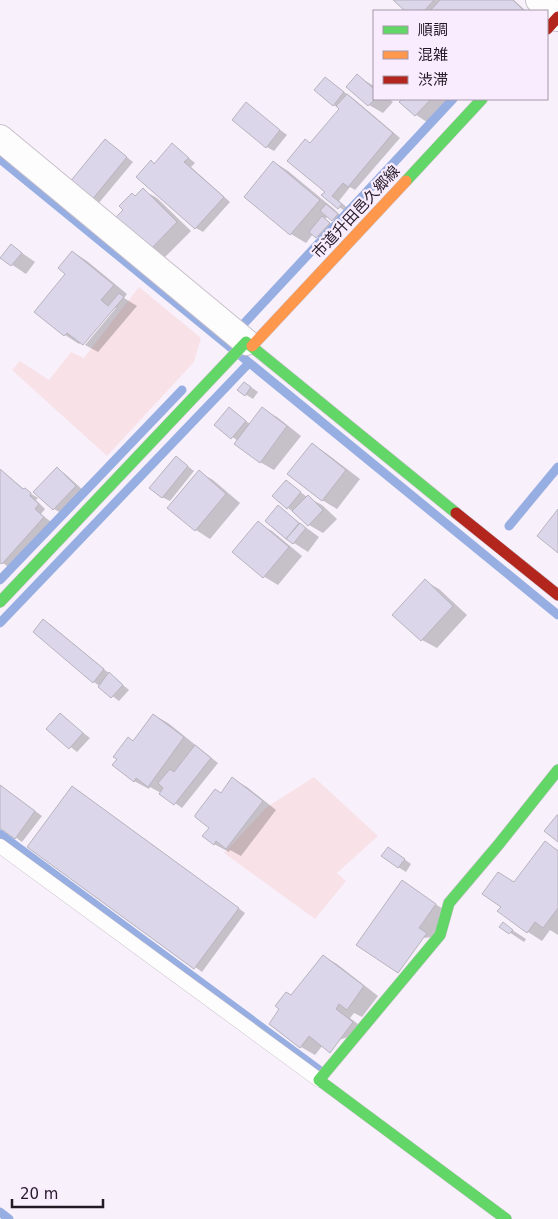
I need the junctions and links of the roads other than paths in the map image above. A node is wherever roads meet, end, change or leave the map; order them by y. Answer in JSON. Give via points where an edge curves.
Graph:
{"nodes":[{"id":1,"x":481,"y":100,"type":"edge"},
{"id":2,"x":0,"y":138,"type":"edge"},
{"id":3,"x":240,"y":344,"type":"junction"},
{"id":4,"x":558,"y":596,"type":"edge"},
{"id":5,"x":0,"y":602,"type":"edge"},
{"id":6,"x":558,"y":770,"type":"edge"},
{"id":7,"x":0,"y":846,"type":"edge"},
{"id":8,"x":322,"y":1076,"type":"junction"},
{"id":9,"x":506,"y":1219,"type":"edge"}],
"edges":[{"from":1,"to":3,"type":"street","name":"市道升田邑久郷線"},
{"from":2,"to":3,"type":"street"},
{"from":3,"to":4,"type":"street"},
{"from":3,"to":5,"type":"street","name":"市道升田邑久郷線"},
{"from":6,"to":8,"type":"street","via":[[449,903],[440,935]]},
{"from":7,"to":8,"type":"lane"},
{"from":8,"to":9,"type":"street"}]}
